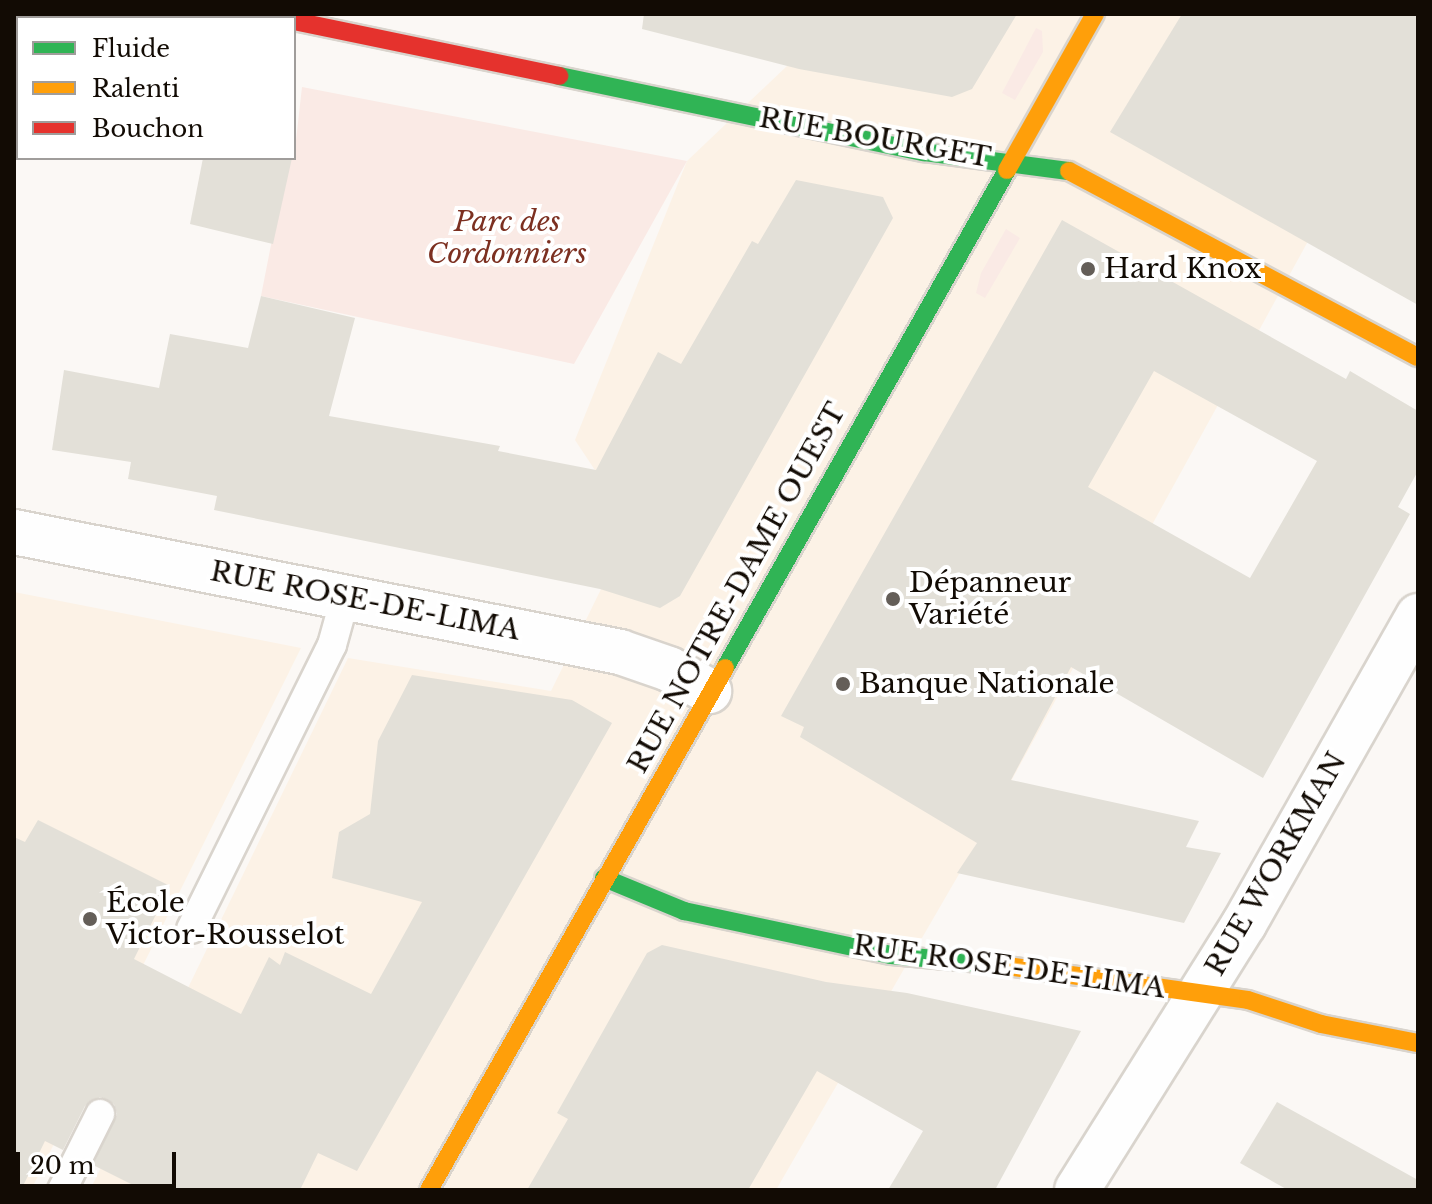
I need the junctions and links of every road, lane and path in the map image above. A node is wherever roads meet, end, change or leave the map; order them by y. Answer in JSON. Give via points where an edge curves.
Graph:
{"nodes":[{"id":1,"x":1095,"y":14,"type":"edge"},
{"id":2,"x":296,"y":21,"type":"edge"},
{"id":3,"x":1012,"y":163,"type":"junction"},
{"id":4,"x":1418,"y":357,"type":"edge"},
{"id":5,"x":14,"y":532,"type":"edge"},
{"id":6,"x":345,"y":598,"type":"junction"},
{"id":7,"x":1418,"y":616,"type":"edge"},
{"id":8,"x":709,"y":691,"type":"junction"},
{"id":9,"x":604,"y":878,"type":"junction"},
{"id":10,"x":191,"y":929,"type":"dead end"},
{"id":11,"x":1199,"y":993,"type":"junction"},
{"id":12,"x":1418,"y":1043,"type":"edge"},
{"id":13,"x":100,"y":1114,"type":"dead end"},
{"id":14,"x":62,"y":1190,"type":"edge"},
{"id":15,"x":429,"y":1190,"type":"edge"},
{"id":16,"x":1077,"y":1190,"type":"edge"}],
"edges":[{"from":1,"to":3,"type":"street","name":"RUE NOTRE-DAME OUEST"},
{"from":2,"to":3,"type":"street","name":"RUE BOURGET","via":[[924,152]]},
{"from":3,"to":4,"type":"street","name":"RUE BOURGET","via":[[1078,172]]},
{"from":3,"to":8,"type":"street","name":"RUE NOTRE-DAME OUEST"},
{"from":5,"to":6,"type":"street","name":"RUE ROSE-DE-LIMA"},
{"from":6,"to":8,"type":"street","name":"RUE ROSE-DE-LIMA","via":[[620,652]]},
{"from":6,"to":10,"type":"lane","via":[[332,645]]},
{"from":7,"to":11,"type":"street","name":"RUE WORKMAN","via":[[1244,924]]},
{"from":8,"to":9,"type":"street","name":"RUE NOTRE-DAME OUEST"},
{"from":9,"to":11,"type":"street","name":"RUE ROSE-DE-LIMA","via":[[684,911],[891,955],[950,964],[1020,965]]},
{"from":9,"to":15,"type":"street","name":"RUE NOTRE-DAME OUEST"},
{"from":11,"to":12,"type":"street","name":"RUE ROSE-DE-LIMA","via":[[1248,1000],[1321,1024]]},
{"from":11,"to":16,"type":"street","name":"RUE WORKMAN"},
{"from":13,"to":14,"type":"lane"}]}
